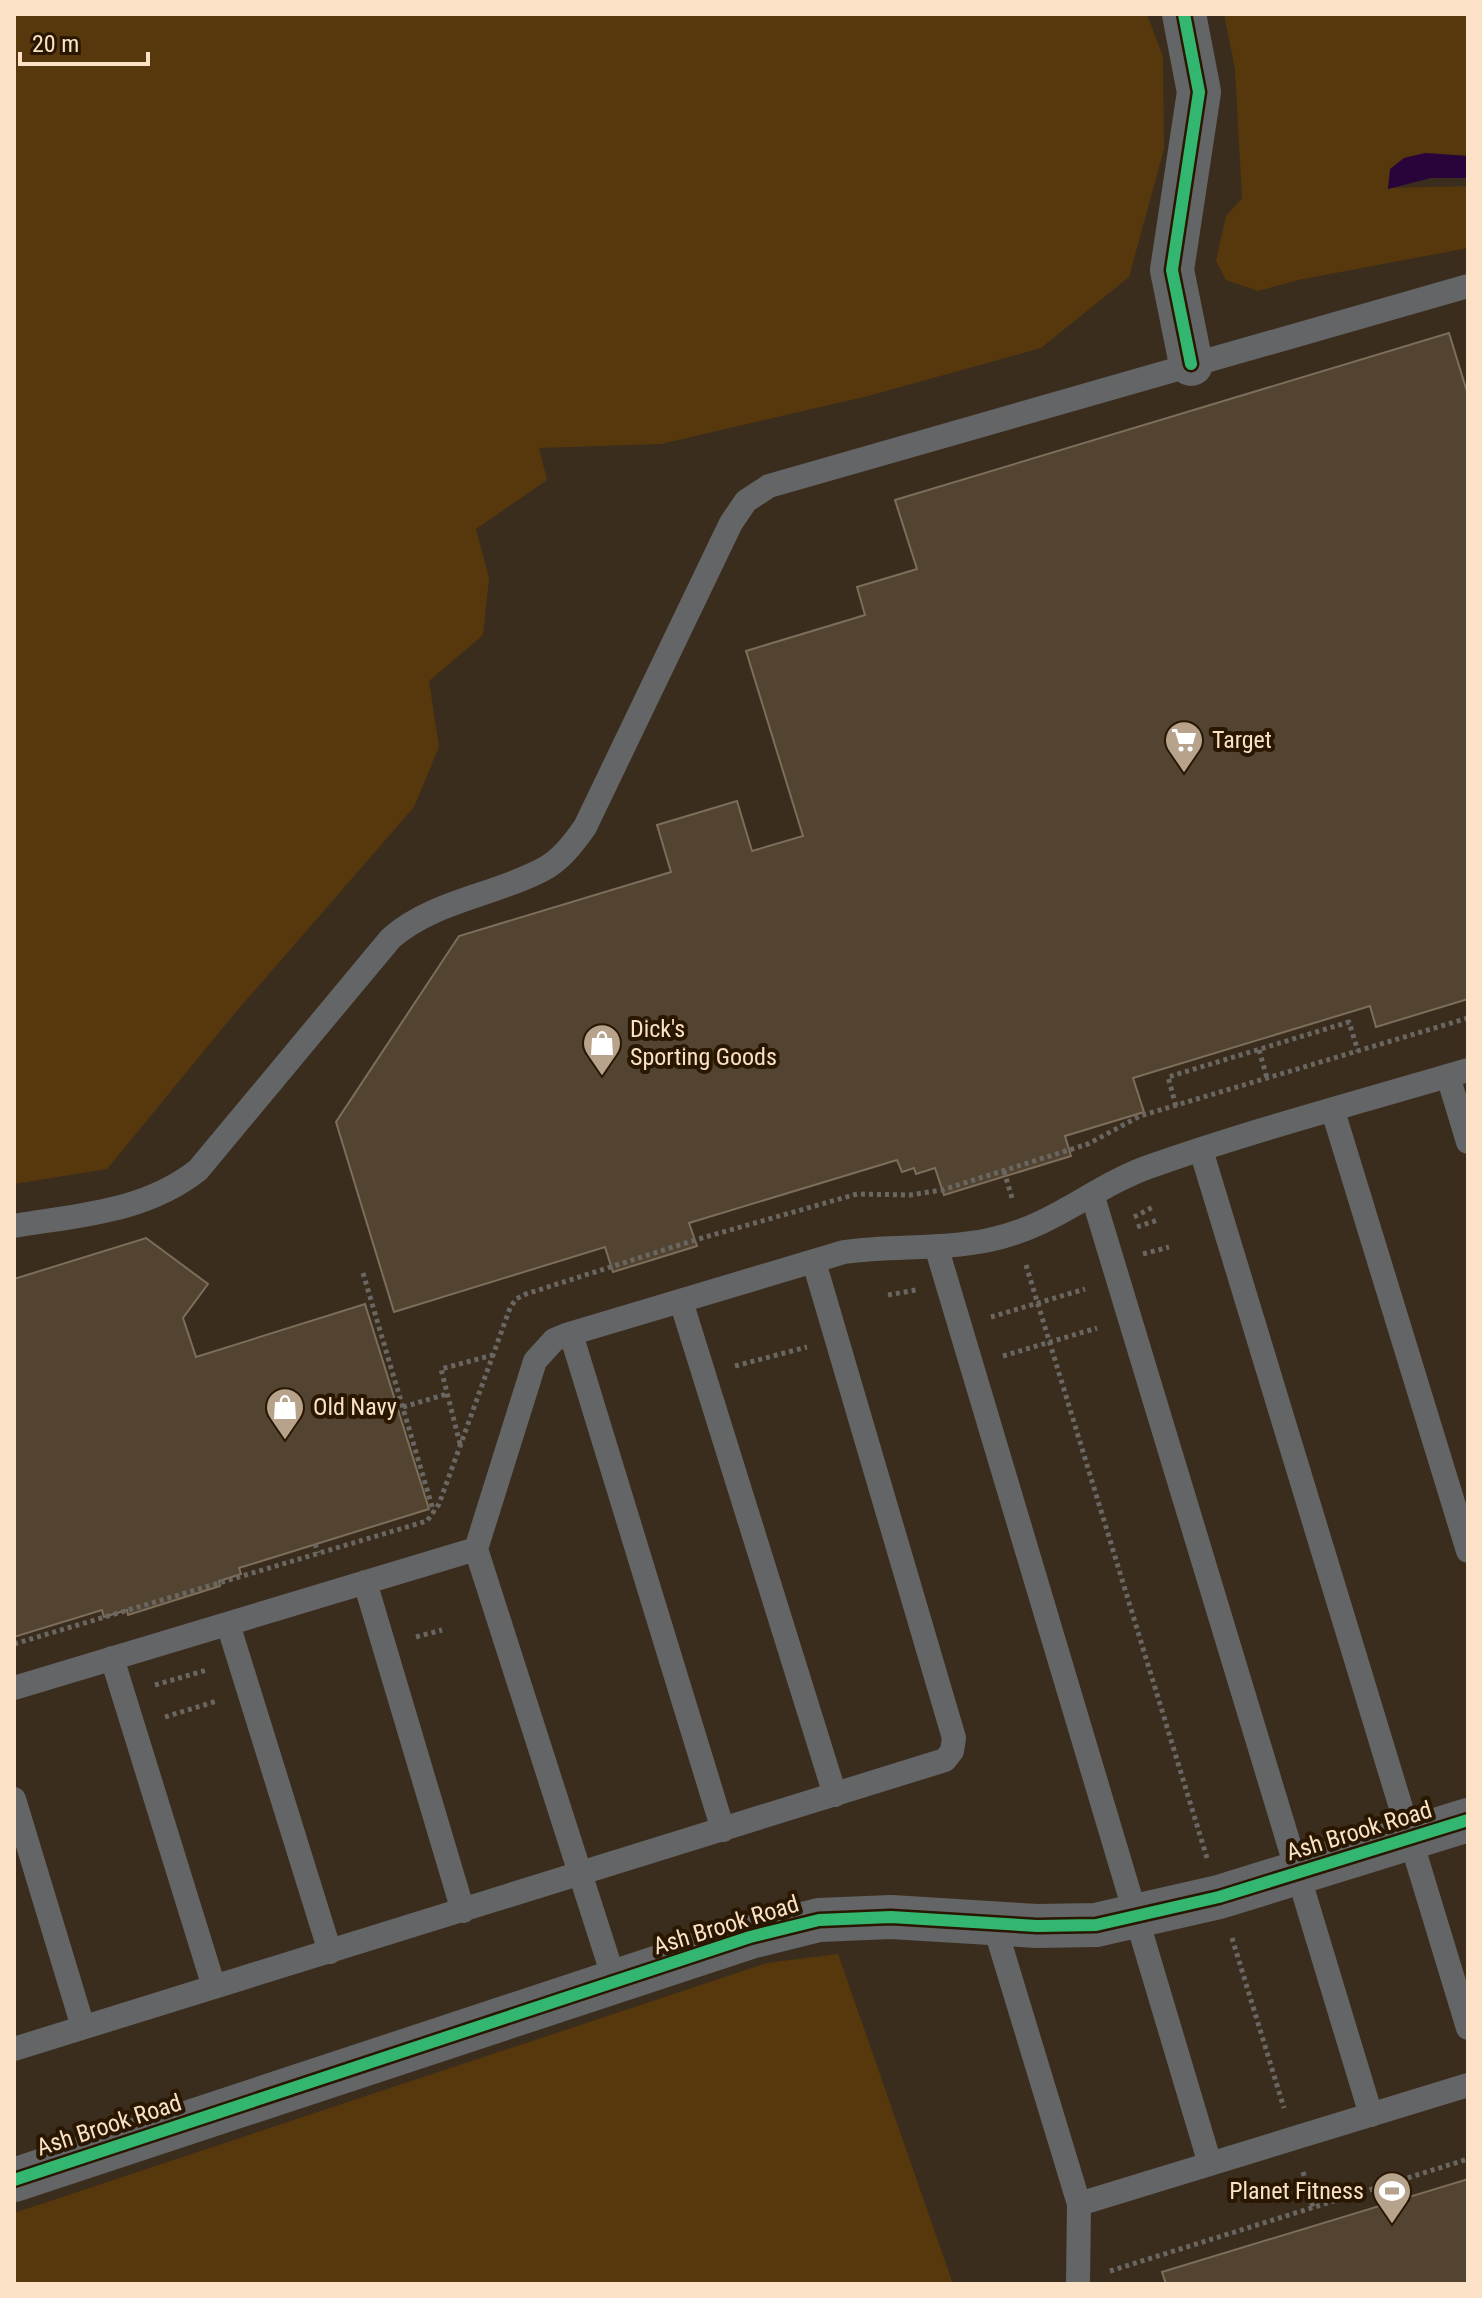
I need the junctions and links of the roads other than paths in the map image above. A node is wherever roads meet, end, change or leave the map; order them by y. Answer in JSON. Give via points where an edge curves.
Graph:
{"nodes":[{"id":1,"x":1184,"y":14,"type":"edge"},
{"id":2,"x":1468,"y":286,"type":"edge"},
{"id":3,"x":1191,"y":364,"type":"junction"},
{"id":4,"x":1458,"y":1073,"type":"edge"},
{"id":5,"x":1333,"y":1111,"type":"junction"},
{"id":6,"x":1468,"y":1142,"type":"edge"},
{"id":7,"x":1201,"y":1150,"type":"junction"},
{"id":8,"x":1093,"y":1197,"type":"junction"},
{"id":9,"x":14,"y":1226,"type":"edge"},
{"id":10,"x":936,"y":1246,"type":"junction"},
{"id":11,"x":814,"y":1262,"type":"junction"},
{"id":12,"x":681,"y":1301,"type":"junction"},
{"id":13,"x":571,"y":1334,"type":"junction"},
{"id":14,"x":476,"y":1549,"type":"junction"},
{"id":15,"x":1468,"y":1551,"type":"edge"},
{"id":16,"x":365,"y":1582,"type":"junction"},
{"id":17,"x":228,"y":1624,"type":"junction"},
{"id":18,"x":112,"y":1658,"type":"junction"},
{"id":19,"x":14,"y":1688,"type":"edge"},
{"id":20,"x":835,"y":1795,"type":"junction"},
{"id":21,"x":14,"y":1799,"type":"edge"},
{"id":22,"x":1468,"y":1820,"type":"edge"},
{"id":23,"x":723,"y":1830,"type":"junction"},
{"id":24,"x":1412,"y":1838,"type":"junction"},
{"id":25,"x":1297,"y":1873,"type":"junction"},
{"id":26,"x":581,"y":1875,"type":"junction"},
{"id":27,"x":463,"y":1911,"type":"junction"},
{"id":28,"x":1137,"y":1916,"type":"junction"},
{"id":29,"x":994,"y":1924,"type":"junction"},
{"id":30,"x":330,"y":1952,"type":"junction"},
{"id":31,"x":615,"y":1982,"type":"junction"},
{"id":32,"x":214,"y":1987,"type":"junction"},
{"id":33,"x":83,"y":2027,"type":"junction"},
{"id":34,"x":1468,"y":2028,"type":"edge"},
{"id":35,"x":14,"y":2049,"type":"edge"},
{"id":36,"x":1468,"y":2085,"type":"edge"},
{"id":37,"x":1371,"y":2115,"type":"junction"},
{"id":38,"x":1210,"y":2164,"type":"junction"},
{"id":39,"x":14,"y":2180,"type":"edge"},
{"id":40,"x":1079,"y":2204,"type":"junction"},
{"id":41,"x":1078,"y":2283,"type":"edge"}],
"edges":[{"from":1,"to":3,"type":"street","via":[[1199,92],[1172,270]]},
{"from":2,"to":3,"type":"lane"},
{"from":3,"to":9,"type":"lane","via":[[769,486],[746,501],[585,827],[568,850],[543,870],[412,920],[391,938],[198,1170],[175,1188],[118,1209]]},
{"from":4,"to":5,"type":"lane"},
{"from":4,"to":6,"type":"lane"},
{"from":5,"to":7,"type":"lane"},
{"from":5,"to":15,"type":"lane"},
{"from":7,"to":8,"type":"lane","via":[[1133,1173]]},
{"from":7,"to":24,"type":"lane"},
{"from":8,"to":10,"type":"lane","via":[[1016,1233]]},
{"from":8,"to":25,"type":"lane"},
{"from":10,"to":11,"type":"lane","via":[[874,1247]]},
{"from":10,"to":28,"type":"lane"},
{"from":11,"to":12,"type":"lane"},
{"from":11,"to":20,"type":"lane","via":[[954,1738],[945,1760]]},
{"from":12,"to":13,"type":"lane"},
{"from":12,"to":20,"type":"lane"},
{"from":13,"to":14,"type":"lane","via":[[554,1340],[535,1361]]},
{"from":13,"to":23,"type":"lane"},
{"from":14,"to":16,"type":"lane"},
{"from":14,"to":26,"type":"lane"},
{"from":16,"to":17,"type":"lane"},
{"from":16,"to":27,"type":"lane"},
{"from":17,"to":18,"type":"lane"},
{"from":17,"to":30,"type":"lane"},
{"from":18,"to":19,"type":"lane"},
{"from":18,"to":32,"type":"lane"},
{"from":20,"to":23,"type":"lane"},
{"from":21,"to":33,"type":"lane"},
{"from":22,"to":24,"type":"street","name":"Ash Brook Road"},
{"from":23,"to":26,"type":"lane"},
{"from":24,"to":25,"type":"street","name":"Ash Brook Road"},
{"from":24,"to":34,"type":"lane"},
{"from":25,"to":28,"type":"street","name":"Ash Brook Road"},
{"from":25,"to":37,"type":"lane"},
{"from":26,"to":27,"type":"lane"},
{"from":26,"to":31,"type":"lane"},
{"from":27,"to":30,"type":"lane"},
{"from":28,"to":29,"type":"street","name":"Ash Brook Road","via":[[1096,1925]]},
{"from":28,"to":38,"type":"lane"},
{"from":29,"to":31,"type":"street","name":"Ash Brook Road","via":[[891,1917],[819,1920]]},
{"from":29,"to":40,"type":"lane"},
{"from":30,"to":32,"type":"lane"},
{"from":31,"to":39,"type":"street","name":"Ash Brook Road"},
{"from":32,"to":33,"type":"lane"},
{"from":33,"to":35,"type":"lane"},
{"from":36,"to":37,"type":"lane"},
{"from":37,"to":38,"type":"lane"},
{"from":38,"to":40,"type":"lane"},
{"from":40,"to":41,"type":"lane"}]}
